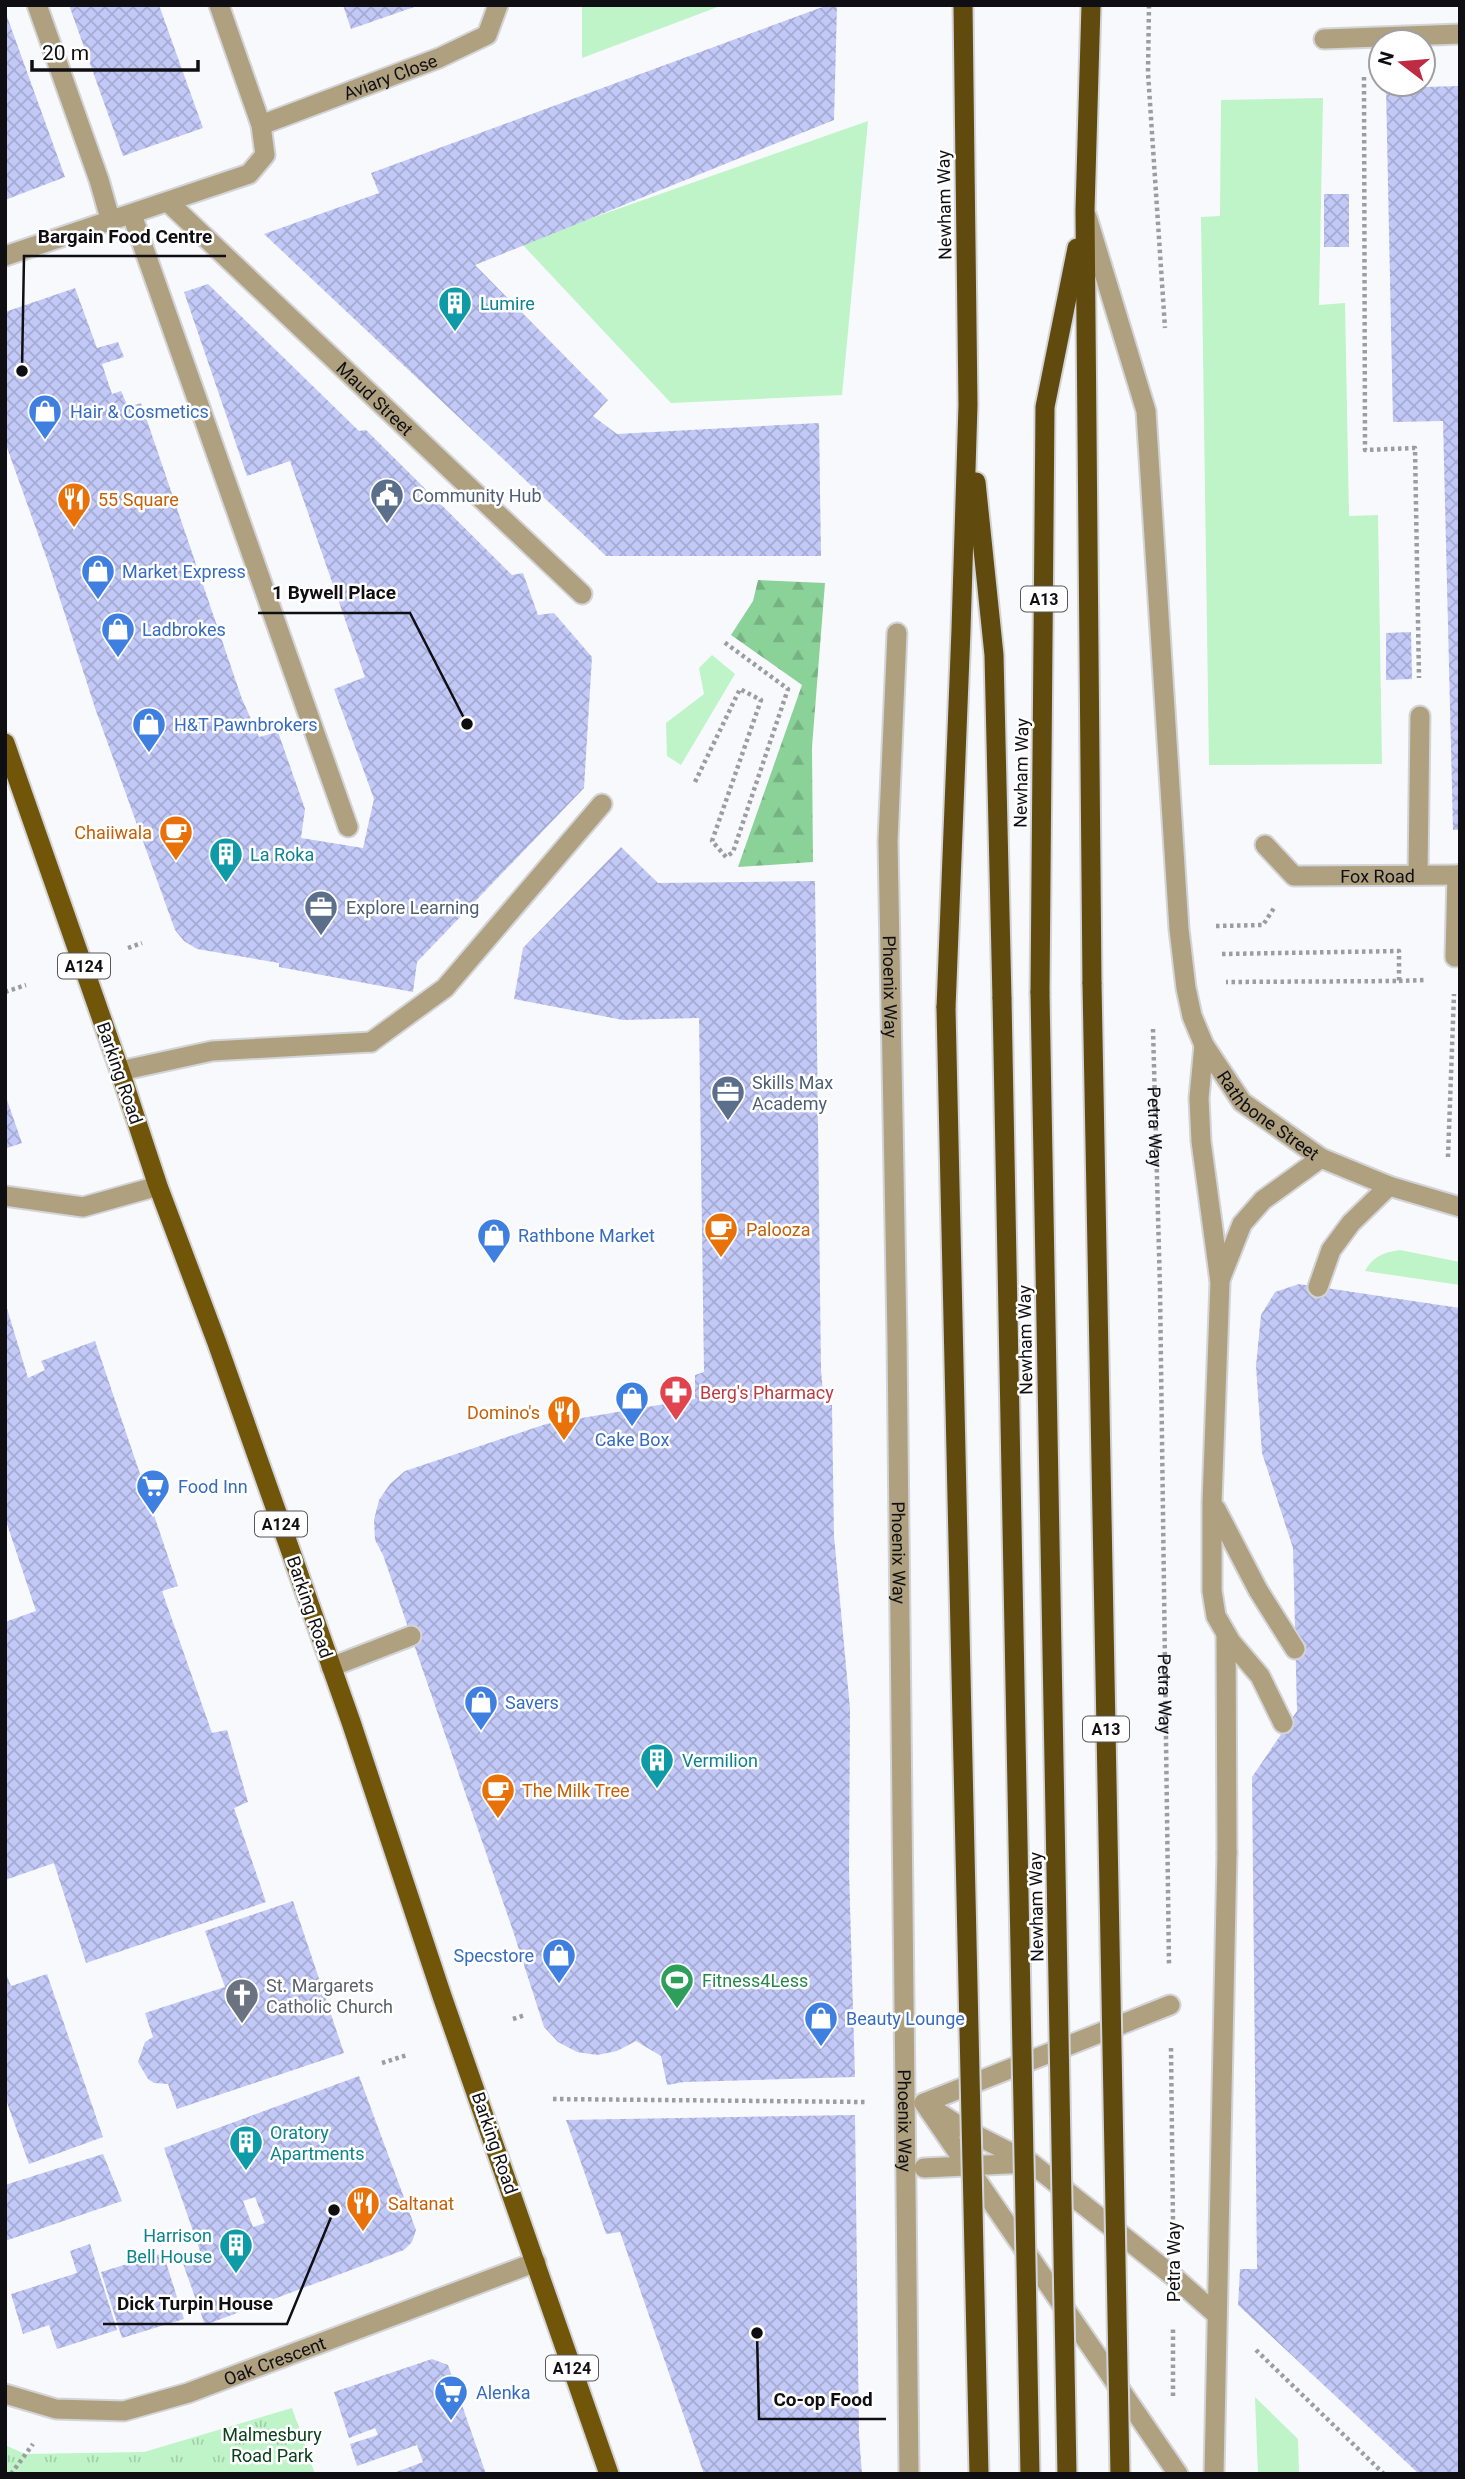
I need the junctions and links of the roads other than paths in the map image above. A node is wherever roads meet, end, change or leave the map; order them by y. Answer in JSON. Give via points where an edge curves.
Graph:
{"nodes":[{"id":1,"x":37,"y":5,"type":"edge"},
{"id":2,"x":219,"y":5,"type":"edge"},
{"id":3,"x":498,"y":5,"type":"edge"},
{"id":4,"x":963,"y":5,"type":"edge"},
{"id":5,"x":1091,"y":5,"type":"edge"},
{"id":6,"x":1460,"y":34,"type":"edge"},
{"id":7,"x":1324,"y":39,"type":"dead end"},
{"id":8,"x":261,"y":125,"type":"junction"},
{"id":9,"x":169,"y":203,"type":"junction"},
{"id":10,"x":1085,"y":210,"type":"junction"},
{"id":11,"x":132,"y":215,"type":"junction"},
{"id":12,"x":111,"y":222,"type":"junction"},
{"id":13,"x":5,"y":256,"type":"edge"},
{"id":14,"x":968,"y":405,"type":"junction"},
{"id":15,"x":582,"y":593,"type":"dead end"},
{"id":16,"x":897,"y":633,"type":"dead end"},
{"id":17,"x":1420,"y":716,"type":"road end"},
{"id":18,"x":5,"y":743,"type":"edge"},
{"id":19,"x":602,"y":804,"type":"dead end"},
{"id":20,"x":348,"y":827,"type":"dead end"},
{"id":21,"x":1265,"y":845,"type":"dead end"},
{"id":22,"x":1418,"y":874,"type":"junction"},
{"id":23,"x":1458,"y":875,"type":"edge"},
{"id":24,"x":1179,"y":929,"type":"joint"},
{"id":25,"x":1455,"y":957,"type":"road end"},
{"id":26,"x":1204,"y":1045,"type":"junction"},
{"id":27,"x":120,"y":1071,"type":"junction"},
{"id":28,"x":1321,"y":1158,"type":"junction"},
{"id":29,"x":158,"y":1186,"type":"junction"},
{"id":30,"x":1389,"y":1186,"type":"junction"},
{"id":31,"x":5,"y":1196,"type":"edge"},
{"id":32,"x":1460,"y":1207,"type":"edge"},
{"id":33,"x":1220,"y":1282,"type":"junction"},
{"id":34,"x":1318,"y":1287,"type":"dead end"},
{"id":35,"x":1212,"y":1502,"type":"junction"},
{"id":36,"x":1226,"y":1634,"type":"junction"},
{"id":37,"x":411,"y":1636,"type":"dead end"},
{"id":38,"x":1295,"y":1649,"type":"dead end"},
{"id":39,"x":331,"y":1667,"type":"junction"},
{"id":40,"x":1283,"y":1723,"type":"dead end"},
{"id":41,"x":1170,"y":2005,"type":"road end"},
{"id":42,"x":924,"y":2103,"type":"junction"},
{"id":43,"x":1031,"y":2163,"type":"junction"},
{"id":44,"x":966,"y":2165,"type":"junction"},
{"id":45,"x":915,"y":2169,"type":"junction"},
{"id":46,"x":536,"y":2262,"type":"junction"},
{"id":47,"x":1217,"y":2315,"type":"junction"},
{"id":48,"x":5,"y":2394,"type":"edge"},
{"id":49,"x":609,"y":2474,"type":"edge"},
{"id":50,"x":909,"y":2474,"type":"edge"},
{"id":51,"x":979,"y":2474,"type":"edge"},
{"id":52,"x":1030,"y":2474,"type":"edge"},
{"id":53,"x":1068,"y":2474,"type":"edge"},
{"id":54,"x":1120,"y":2474,"type":"edge"},
{"id":55,"x":1178,"y":2474,"type":"edge"},
{"id":56,"x":1214,"y":2474,"type":"edge"}],
"edges":[{"from":1,"to":12,"type":"street"},
{"from":2,"to":8,"type":"street"},
{"from":3,"to":8,"type":"street","name":"Aviary Close","via":[[487,35],[439,58]]},
{"from":4,"to":14,"type":"highway","name":"Newham Way"},
{"from":5,"to":10,"type":"highway","name":"Newham Way","number":"A13"},
{"from":6,"to":7,"type":"street"},
{"from":8,"to":9,"type":"street","via":[[265,155],[249,174]]},
{"from":9,"to":11,"type":"street"},
{"from":9,"to":15,"type":"street","name":"Maud Street"},
{"from":10,"to":24,"type":"street","name":"Newham Way","via":[[1146,411]]},
{"from":10,"to":53,"type":"highway","name":"Newham Way","number":"A13","bridge":true,"via":[[1045,407],[1040,993]]},
{"from":10,"to":54,"type":"highway","name":"Newham Way","number":"A13","bridge":true,"via":[[1092,984]]},
{"from":11,"to":12,"type":"street"},
{"from":11,"to":20,"type":"street"},
{"from":12,"to":13,"type":"street"},
{"from":14,"to":51,"type":"highway","name":"Newham Way","bridge":true,"via":[[946,1008]]},
{"from":14,"to":52,"type":"highway","name":"Newham Way","bridge":true,"via":[[994,654]]},
{"from":16,"to":45,"type":"street","name":"Phoenix Way","via":[[888,841]]},
{"from":17,"to":22,"type":"street"},
{"from":18,"to":27,"type":"main road","name":"Barking Road","number":"A124"},
{"from":19,"to":27,"type":"street","via":[[445,988],[371,1042],[212,1051]]},
{"from":21,"to":22,"type":"street","name":"Fox Road","via":[[1294,876]]},
{"from":22,"to":23,"type":"street","name":"Fox Road"},
{"from":23,"to":25,"type":"street"},
{"from":24,"to":26,"type":"street","name":"Rathbone Street","via":[[1192,1016]]},
{"from":26,"to":28,"type":"street","name":"Rathbone Street","via":[[1242,1102]]},
{"from":26,"to":33,"type":"street","via":[[1201,1141]]},
{"from":27,"to":29,"type":"main road","name":"Barking Road","number":"A124"},
{"from":28,"to":30,"type":"street","name":"Rathbone Street"},
{"from":28,"to":33,"type":"street","via":[[1263,1200],[1242,1224]]},
{"from":29,"to":31,"type":"street","via":[[83,1207]]},
{"from":29,"to":39,"type":"main road","name":"Barking Road","number":"A124"},
{"from":30,"to":32,"type":"street","name":"Rathbone Street"},
{"from":30,"to":34,"type":"street","via":[[1331,1250]]},
{"from":33,"to":35,"type":"street"},
{"from":35,"to":36,"type":"street","via":[[1212,1591],[1216,1616]]},
{"from":35,"to":38,"type":"street"},
{"from":36,"to":40,"type":"street","via":[[1260,1676]]},
{"from":36,"to":47,"type":"street","via":[[1227,1853]]},
{"from":37,"to":39,"type":"street"},
{"from":39,"to":46,"type":"main road","name":"Barking Road","number":"A124"},
{"from":41,"to":42,"type":"street"},
{"from":42,"to":43,"type":"street"},
{"from":42,"to":44,"type":"street"},
{"from":43,"to":44,"type":"street"},
{"from":43,"to":47,"type":"street"},
{"from":44,"to":45,"type":"street"},
{"from":44,"to":55,"type":"street"},
{"from":45,"to":50,"type":"street","name":"Phoenix Way"},
{"from":46,"to":48,"type":"street","name":"Oak Crescent","via":[[188,2393],[124,2411],[56,2409]]},
{"from":46,"to":49,"type":"main road","name":"Barking Road","number":"A124"},
{"from":47,"to":56,"type":"street"}]}
